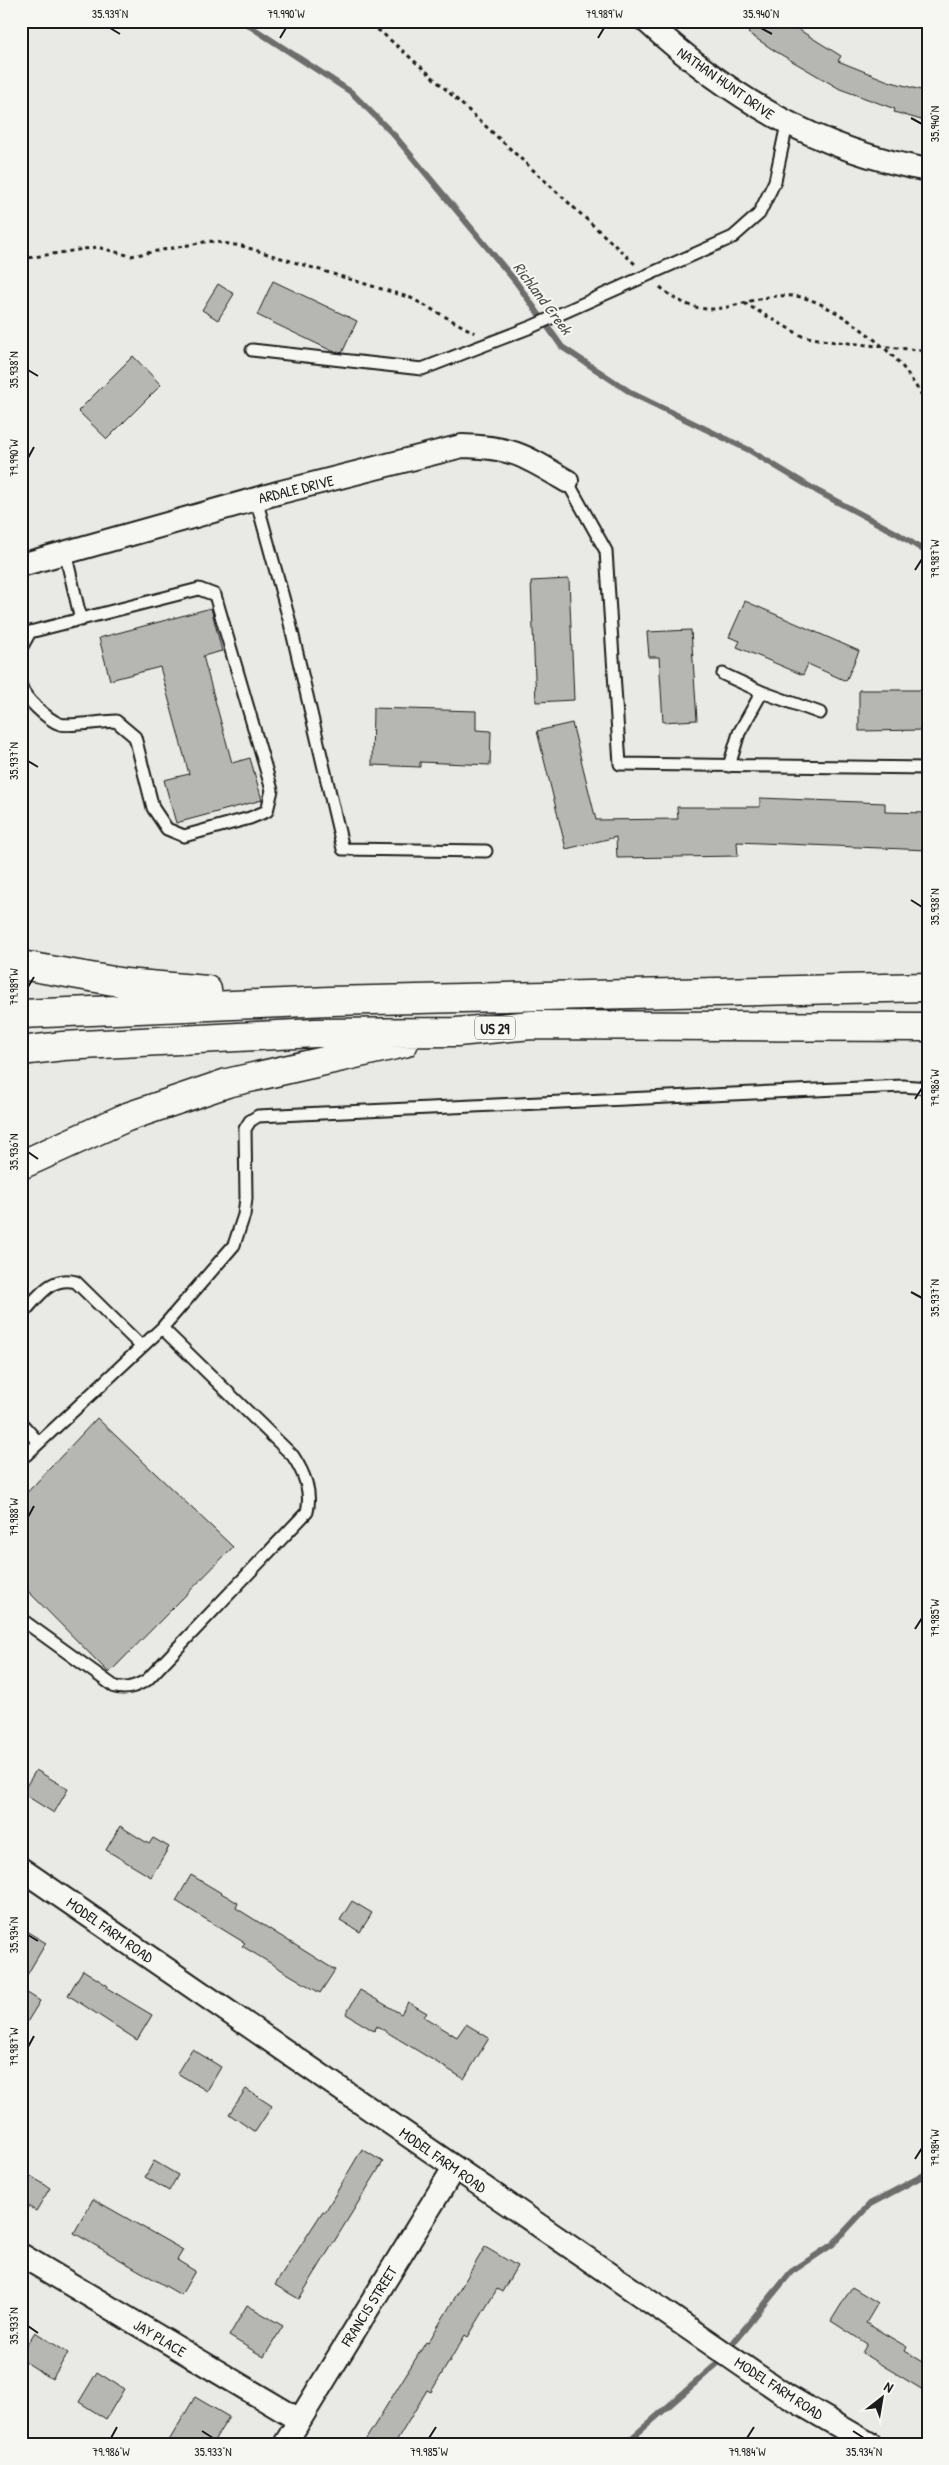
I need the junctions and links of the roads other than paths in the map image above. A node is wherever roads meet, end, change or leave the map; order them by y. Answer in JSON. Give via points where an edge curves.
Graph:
{"nodes":[{"id":1,"x":646,"y":21,"type":"edge"},
{"id":2,"x":787,"y":124,"type":"junction"},
{"id":3,"x":928,"y":170,"type":"edge"},
{"id":4,"x":252,"y":350,"type":"dead end"},
{"id":5,"x":567,"y":481,"type":"joint"},
{"id":6,"x":256,"y":499,"type":"junction"},
{"id":7,"x":66,"y":552,"type":"junction"},
{"id":8,"x":21,"y":565,"type":"edge"},
{"id":9,"x":81,"y":620,"type":"junction"},
{"id":10,"x":21,"y":648,"type":"edge"},
{"id":11,"x":723,"y":674,"type":"dead end"},
{"id":12,"x":21,"y":686,"type":"edge"},
{"id":13,"x":762,"y":692,"type":"junction"},
{"id":14,"x":820,"y":713,"type":"dead end"},
{"id":15,"x":729,"y":766,"type":"junction"},
{"id":16,"x":928,"y":768,"type":"edge"},
{"id":17,"x":486,"y":852,"type":"dead end"},
{"id":18,"x":21,"y":965,"type":"edge"},
{"id":19,"x":928,"y":987,"type":"edge"},
{"id":20,"x":330,"y":1001,"type":"junction"},
{"id":21,"x":21,"y":1014,"type":"edge"},
{"id":22,"x":928,"y":1027,"type":"edge"},
{"id":23,"x":457,"y":1032,"type":"junction"},
{"id":24,"x":21,"y":1050,"type":"edge"},
{"id":25,"x":928,"y":1088,"type":"edge"},
{"id":26,"x":21,"y":1165,"type":"edge"},
{"id":27,"x":21,"y":1315,"type":"edge"},
{"id":28,"x":162,"y":1328,"type":"junction"},
{"id":29,"x":141,"y":1346,"type":"junction"},
{"id":30,"x":21,"y":1422,"type":"edge"},
{"id":31,"x":40,"y":1443,"type":"junction"},
{"id":32,"x":26,"y":1455,"type":"dead end"},
{"id":33,"x":21,"y":1619,"type":"edge"},
{"id":34,"x":21,"y":1869,"type":"edge"},
{"id":35,"x":454,"y":2168,"type":"junction"},
{"id":36,"x":21,"y":2255,"type":"edge"},
{"id":37,"x":299,"y":2420,"type":"junction"},
{"id":38,"x":285,"y":2444,"type":"edge"},
{"id":39,"x":870,"y":2444,"type":"edge"}],
"edges":[{"from":1,"to":2,"type":"street","name":"NATHAN HUNT DRIVE","via":[[685,57]]},
{"from":2,"to":3,"type":"street","name":"NATHAN HUNT DRIVE","via":[[843,146]]},
{"from":2,"to":4,"type":"lane","via":[[775,181],[759,214],[733,236],[531,327],[422,369]]},
{"from":5,"to":6,"type":"street","name":"ARDALE DRIVE","via":[[514,452],[493,447],[462,446]]},
{"from":5,"to":15,"type":"lane","via":[[606,551],[620,764]]},
{"from":6,"to":7,"type":"street","name":"ARDALE DRIVE"},
{"from":6,"to":17,"type":"lane","via":[[291,628],[342,849]]},
{"from":7,"to":8,"type":"street","name":"ARDALE DRIVE"},
{"from":7,"to":9,"type":"lane"},
{"from":9,"to":10,"type":"lane","via":[[30,632]]},
{"from":9,"to":12,"type":"lane","via":[[199,589],[215,595],[272,790],[267,811],[184,836],[167,829],[153,808],[135,737],[116,721],[60,724],[23,694]]},
{"from":11,"to":13,"type":"lane"},
{"from":13,"to":14,"type":"lane"},
{"from":13,"to":15,"type":"lane","via":[[738,733]]},
{"from":15,"to":16,"type":"lane"},
{"from":18,"to":20,"type":"highway","via":[[135,984],[191,990],[266,989]]},
{"from":19,"to":20,"type":"highway","number":"US 29"},
{"from":20,"to":21,"type":"highway","number":"US 29"},
{"from":22,"to":23,"type":"highway","number":"US 29","via":[[532,1025]]},
{"from":23,"to":24,"type":"highway","number":"US 29","via":[[316,1033]]},
{"from":23,"to":26,"type":"highway","via":[[227,1083],[127,1117]]},
{"from":25,"to":28,"type":"lane","via":[[903,1086],[258,1116],[245,1129],[246,1198],[240,1233],[234,1245]]},
{"from":27,"to":29,"type":"lane","via":[[52,1283],[65,1279],[76,1282]]},
{"from":28,"to":29,"type":"lane"},
{"from":28,"to":33,"type":"lane","via":[[293,1456],[306,1481],[307,1512],[147,1680],[130,1688],[115,1687]]},
{"from":29,"to":31,"type":"lane"},
{"from":30,"to":31,"type":"lane"},
{"from":31,"to":32,"type":"lane"},
{"from":34,"to":35,"type":"street","name":"MODEL FARM ROAD"},
{"from":35,"to":37,"type":"street","name":"FRANCIS STREET"},
{"from":35,"to":39,"type":"street","name":"MODEL FARM ROAD","via":[[787,2396]]},
{"from":36,"to":37,"type":"street","name":"JAY PLACE"},
{"from":37,"to":38,"type":"street","name":"FRANCIS STREET"}]}
